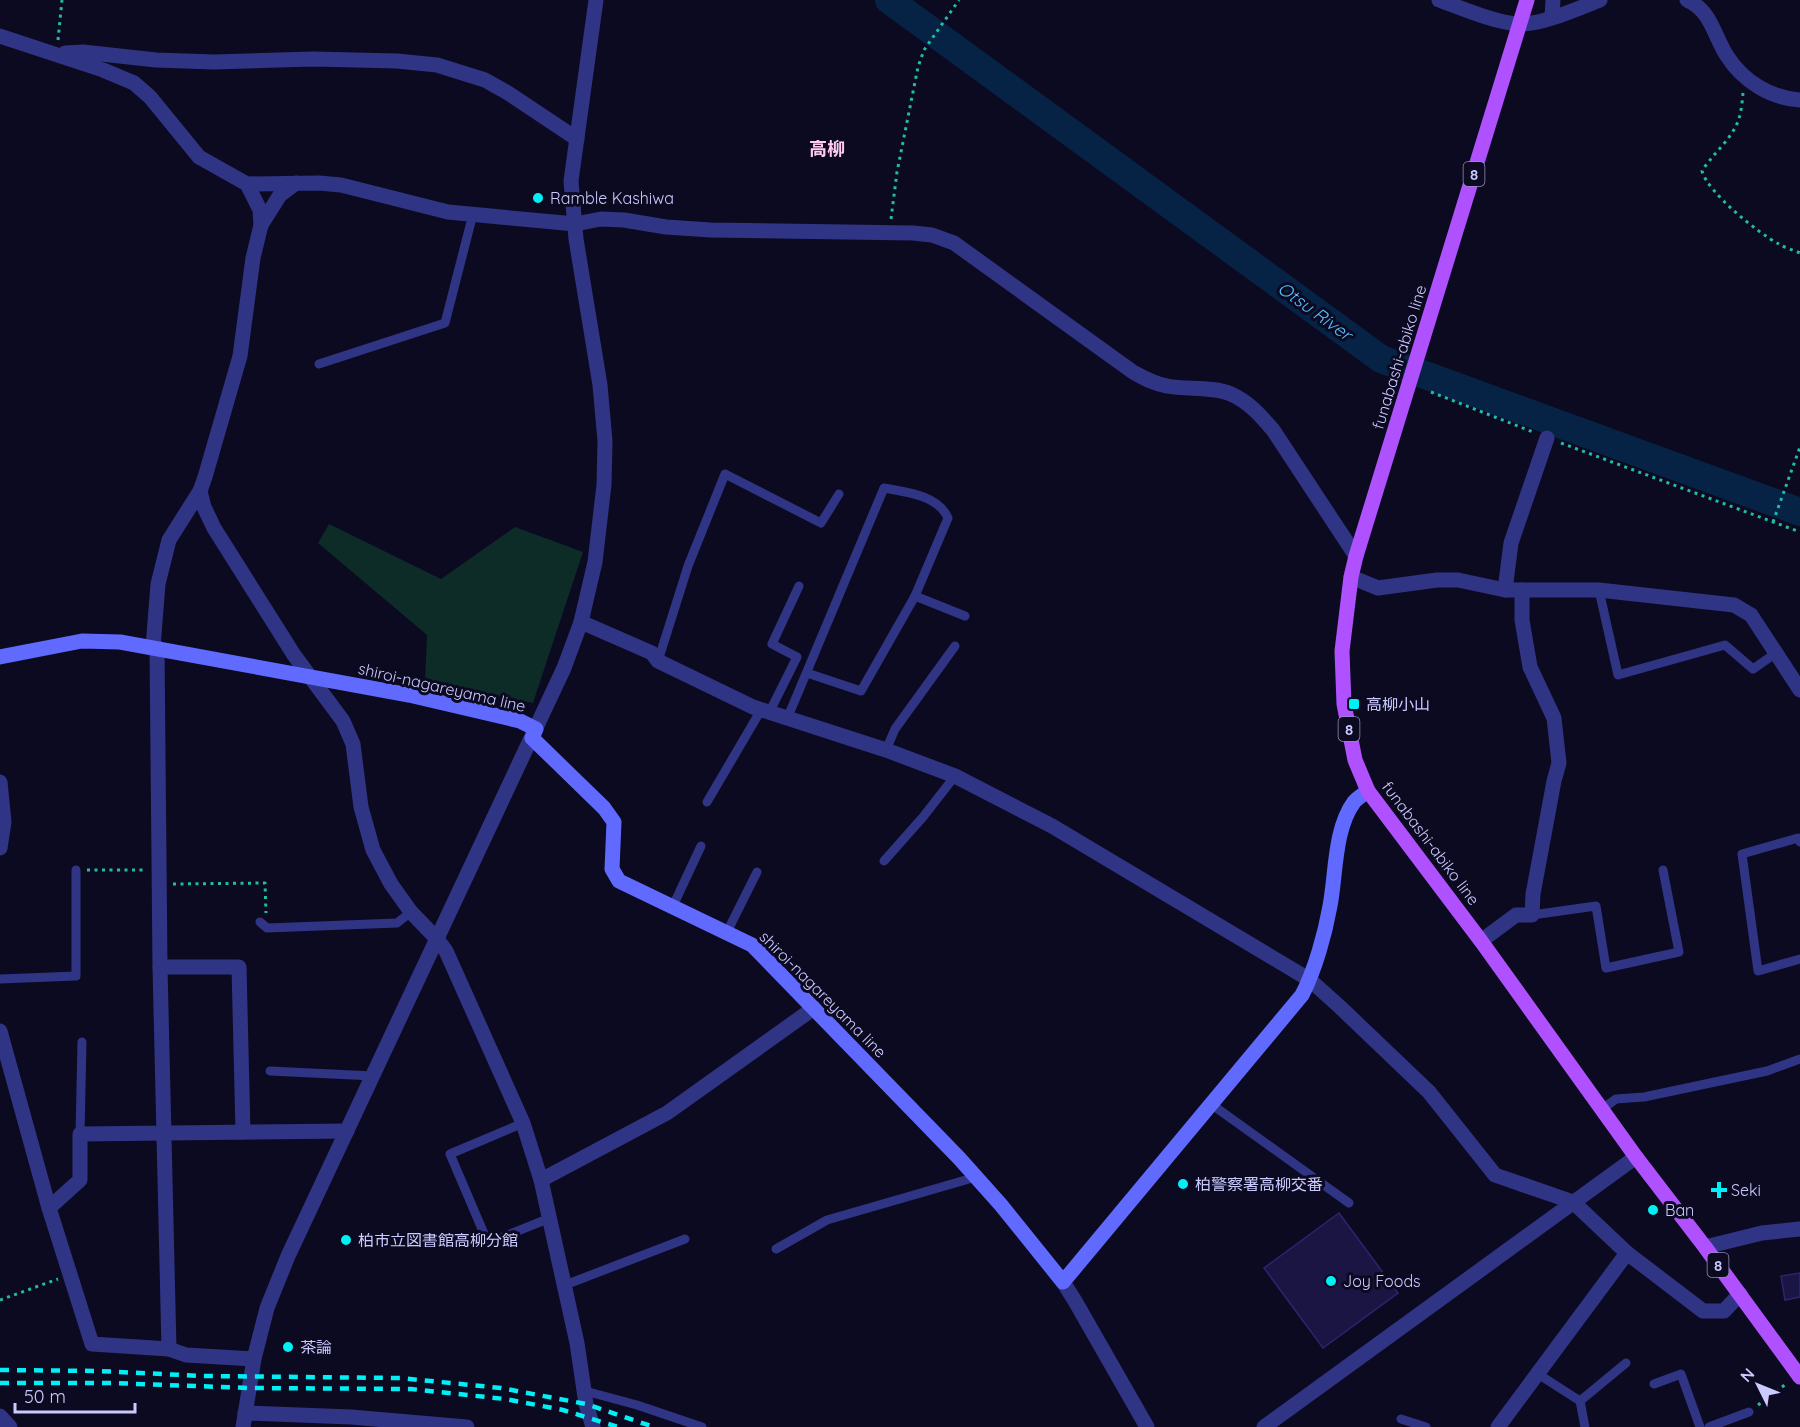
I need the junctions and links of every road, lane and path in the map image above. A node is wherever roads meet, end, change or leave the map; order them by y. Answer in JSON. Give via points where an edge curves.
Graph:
{"nodes":[{"id":1,"x":62,"y":0,"type":"edge"},
{"id":2,"x":596,"y":0,"type":"edge"},
{"id":3,"x":959,"y":0,"type":"edge"},
{"id":4,"x":1438,"y":0,"type":"edge"},
{"id":5,"x":1527,"y":0,"type":"edge"},
{"id":6,"x":1553,"y":0,"type":"edge"},
{"id":7,"x":1600,"y":0,"type":"edge"},
{"id":8,"x":1687,"y":0,"type":"edge"},
{"id":9,"x":1552,"y":17,"type":"junction"},
{"id":10,"x":1520,"y":24,"type":"junction"},
{"id":11,"x":0,"y":36,"type":"edge"},
{"id":12,"x":56,"y":54,"type":"junction"},
{"id":13,"x":1745,"y":77,"type":"junction"},
{"id":14,"x":1800,"y":100,"type":"edge"},
{"id":15,"x":577,"y":139,"type":"junction"},
{"id":16,"x":296,"y":183,"type":"junction"},
{"id":17,"x":247,"y":184,"type":"junction"},
{"id":18,"x":473,"y":214,"type":"junction"},
{"id":19,"x":575,"y":224,"type":"junction"},
{"id":20,"x":261,"y":225,"type":"junction"},
{"id":21,"x":889,"y":233,"type":"junction"},
{"id":22,"x":1800,"y":253,"type":"edge"},
{"id":23,"x":319,"y":364,"type":"dead end"},
{"id":24,"x":1431,"y":392,"type":"dead end"},
{"id":25,"x":1547,"y":438,"type":"junction"},
{"id":26,"x":1800,"y":447,"type":"edge"},
{"id":27,"x":200,"y":491,"type":"junction"},
{"id":28,"x":839,"y":494,"type":"dead end"},
{"id":29,"x":1773,"y":522,"type":"junction"},
{"id":30,"x":1800,"y":532,"type":"edge"},
{"id":31,"x":1356,"y":556,"type":"junction"},
{"id":32,"x":1351,"y":578,"type":"junction"},
{"id":33,"x":799,"y":586,"type":"dead end"},
{"id":34,"x":1505,"y":590,"type":"junction"},
{"id":35,"x":1522,"y":590,"type":"junction"},
{"id":36,"x":1599,"y":590,"type":"junction"},
{"id":37,"x":915,"y":596,"type":"junction"},
{"id":38,"x":965,"y":616,"type":"dead end"},
{"id":39,"x":581,"y":622,"type":"junction"},
{"id":40,"x":955,"y":646,"type":"dead end"},
{"id":41,"x":155,"y":647,"type":"junction"},
{"id":42,"x":1776,"y":653,"type":"junction"},
{"id":43,"x":0,"y":657,"type":"edge"},
{"id":44,"x":658,"y":661,"type":"junction"},
{"id":45,"x":807,"y":673,"type":"junction"},
{"id":46,"x":311,"y":677,"type":"junction"},
{"id":47,"x":1800,"y":690,"type":"edge"},
{"id":48,"x":765,"y":711,"type":"junction"},
{"id":49,"x":787,"y":719,"type":"junction"},
{"id":50,"x":534,"y":734,"type":"junction"},
{"id":51,"x":886,"y":750,"type":"junction"},
{"id":52,"x":955,"y":776,"type":"junction"},
{"id":53,"x":0,"y":782,"type":"edge"},
{"id":54,"x":1368,"y":791,"type":"junction"},
{"id":55,"x":708,"y":802,"type":"dead end"},
{"id":56,"x":1800,"y":842,"type":"edge"},
{"id":57,"x":701,"y":846,"type":"dead end"},
{"id":58,"x":0,"y":848,"type":"edge"},
{"id":59,"x":884,"y":861,"type":"dead end"},
{"id":60,"x":76,"y":870,"type":"joint"},
{"id":61,"x":1663,"y":870,"type":"dead end"},
{"id":62,"x":757,"y":872,"type":"dead end"},
{"id":63,"x":159,"y":877,"type":"junction"},
{"id":64,"x":672,"y":908,"type":"junction"},
{"id":65,"x":411,"y":912,"type":"junction"},
{"id":66,"x":1532,"y":915,"type":"junction"},
{"id":67,"x":264,"y":925,"type":"joint"},
{"id":68,"x":727,"y":932,"type":"junction"},
{"id":69,"x":437,"y":939,"type":"junction"},
{"id":70,"x":1481,"y":941,"type":"junction"},
{"id":71,"x":1800,"y":959,"type":"edge"},
{"id":72,"x":160,"y":967,"type":"junction"},
{"id":73,"x":0,"y":979,"type":"edge"},
{"id":74,"x":1310,"y":980,"type":"junction"},
{"id":75,"x":814,"y":1008,"type":"junction"},
{"id":76,"x":0,"y":1031,"type":"edge"},
{"id":77,"x":82,"y":1042,"type":"dead end"},
{"id":78,"x":1800,"y":1059,"type":"edge"},
{"id":79,"x":270,"y":1071,"type":"dead end"},
{"id":80,"x":373,"y":1076,"type":"junction"},
{"id":81,"x":1211,"y":1104,"type":"junction"},
{"id":82,"x":1602,"y":1108,"type":"junction"},
{"id":83,"x":523,"y":1123,"type":"junction"},
{"id":84,"x":347,"y":1131,"type":"junction"},
{"id":85,"x":243,"y":1132,"type":"junction"},
{"id":86,"x":80,"y":1134,"type":"junction"},
{"id":87,"x":163,"y":1134,"type":"junction"},
{"id":88,"x":1636,"y":1157,"type":"junction"},
{"id":89,"x":976,"y":1178,"type":"junction"},
{"id":90,"x":541,"y":1180,"type":"junction"},
{"id":91,"x":1573,"y":1202,"type":"junction"},
{"id":92,"x":1349,"y":1203,"type":"dead end"},
{"id":93,"x":49,"y":1208,"type":"junction"},
{"id":94,"x":550,"y":1218,"type":"junction"},
{"id":95,"x":1800,"y":1229,"type":"edge"},
{"id":96,"x":685,"y":1239,"type":"dead end"},
{"id":97,"x":1705,"y":1247,"type":"junction"},
{"id":98,"x":776,"y":1249,"type":"dead end"},
{"id":99,"x":1627,"y":1253,"type":"junction"},
{"id":100,"x":69,"y":1275,"type":"junction"},
{"id":101,"x":1063,"y":1282,"type":"junction"},
{"id":102,"x":565,"y":1285,"type":"junction"},
{"id":103,"x":1740,"y":1294,"type":"junction"},
{"id":104,"x":0,"y":1300,"type":"edge"},
{"id":105,"x":169,"y":1349,"type":"junction"},
{"id":106,"x":254,"y":1359,"type":"junction"},
{"id":107,"x":1626,"y":1363,"type":"dead end"},
{"id":108,"x":1538,"y":1374,"type":"junction"},
{"id":109,"x":1799,"y":1376,"type":"edge"},
{"id":110,"x":1654,"y":1384,"type":"dead end"},
{"id":111,"x":585,"y":1391,"type":"junction"},
{"id":112,"x":1580,"y":1401,"type":"junction"},
{"id":113,"x":1749,"y":1412,"type":"joint"},
{"id":114,"x":0,"y":1416,"type":"edge"},
{"id":115,"x":1401,"y":1419,"type":"dead end"},
{"id":116,"x":244,"y":1420,"type":"edge"},
{"id":117,"x":351,"y":1422,"type":"edge"},
{"id":118,"x":10,"y":1427,"type":"edge"},
{"id":119,"x":466,"y":1427,"type":"edge"},
{"id":120,"x":593,"y":1427,"type":"edge"},
{"id":121,"x":702,"y":1427,"type":"edge"},
{"id":122,"x":1147,"y":1427,"type":"edge"},
{"id":123,"x":1264,"y":1427,"type":"edge"},
{"id":124,"x":1426,"y":1427,"type":"edge"},
{"id":125,"x":1498,"y":1427,"type":"edge"},
{"id":126,"x":1585,"y":1427,"type":"edge"},
{"id":127,"x":1700,"y":1427,"type":"edge"},
{"id":128,"x":1709,"y":1427,"type":"edge"}],
"edges":[{"from":1,"to":12,"type":"path"},
{"from":2,"to":15,"type":"street"},
{"from":3,"to":21,"type":"path","via":[[924,50],[918,67]]},
{"from":4,"to":10,"type":"street"},
{"from":5,"to":10,"type":"main road","name":"funabashi-abiko line","number":"8"},
{"from":6,"to":9,"type":"street"},
{"from":7,"to":9,"type":"street"},
{"from":8,"to":13,"type":"street","via":[[1708,18],[1726,55]]},
{"from":9,"to":10,"type":"street"},
{"from":10,"to":31,"type":"main road","name":"funabashi-abiko line","number":"8"},
{"from":11,"to":12,"type":"street"},
{"from":12,"to":15,"type":"street","via":[[83,52],[214,62],[266,59],[437,65],[484,80]]},
{"from":12,"to":17,"type":"street","via":[[134,83],[199,157]]},
{"from":13,"to":14,"type":"street","via":[[1756,87]]},
{"from":13,"to":22,"type":"path","via":[[1740,118],[1702,171],[1704,180],[1737,214],[1778,244]]},
{"from":15,"to":19,"type":"street","via":[[571,181]]},
{"from":16,"to":17,"type":"street"},
{"from":16,"to":18,"type":"street","via":[[341,185],[420,206]]},
{"from":16,"to":20,"type":"street","via":[[280,195]]},
{"from":17,"to":20,"type":"street","via":[[260,210]]},
{"from":18,"to":19,"type":"street"},
{"from":18,"to":23,"type":"lane","via":[[445,323]]},
{"from":19,"to":21,"type":"street","via":[[601,219],[711,230]]},
{"from":19,"to":39,"type":"street","via":[[605,441],[601,519]]},
{"from":20,"to":27,"type":"street","via":[[240,356]]},
{"from":21,"to":31,"type":"street","via":[[932,235],[954,243],[1153,383],[1230,394],[1246,402],[1273,430]]},
{"from":24,"to":25,"type":"path"},
{"from":25,"to":29,"type":"path"},
{"from":25,"to":34,"type":"street","via":[[1511,543]]},
{"from":26,"to":29,"type":"path"},
{"from":27,"to":41,"type":"street","via":[[169,540],[158,584]]},
{"from":27,"to":46,"type":"street","via":[[214,528]]},
{"from":28,"to":44,"type":"lane","via":[[820,523],[725,474],[688,566]]},
{"from":29,"to":30,"type":"path"},
{"from":31,"to":32,"type":"main road","name":"funabashi-abiko line","number":"8"},
{"from":32,"to":34,"type":"street","via":[[1378,588],[1458,580]]},
{"from":32,"to":54,"type":"main road","name":"funabashi-abiko line","number":"8","via":[[1342,651],[1344,704],[1355,760]]},
{"from":33,"to":48,"type":"lane","via":[[772,644],[797,657]]},
{"from":34,"to":35,"type":"street"},
{"from":35,"to":36,"type":"street"},
{"from":35,"to":66,"type":"street","via":[[1522,620],[1530,667],[1554,718],[1559,763]]},
{"from":36,"to":42,"type":"street","via":[[1734,605],[1751,615]]},
{"from":36,"to":42,"type":"lane","via":[[1618,675],[1725,645],[1753,669]]},
{"from":37,"to":38,"type":"lane"},
{"from":37,"to":45,"type":"lane","via":[[861,691]]},
{"from":37,"to":45,"type":"lane","via":[[948,518],[944,509],[922,495],[884,488]]},
{"from":39,"to":44,"type":"street","via":[[652,653]]},
{"from":39,"to":50,"type":"street"},
{"from":40,"to":51,"type":"lane","via":[[895,729]]},
{"from":41,"to":43,"type":"main road","name":"shiroi-nagareyama line","via":[[82,641]]},
{"from":41,"to":46,"type":"main road","name":"shiroi-nagareyama line"},
{"from":41,"to":63,"type":"street"},
{"from":42,"to":47,"type":"street"},
{"from":44,"to":48,"type":"street"},
{"from":45,"to":49,"type":"lane"},
{"from":46,"to":50,"type":"main road","name":"shiroi-nagareyama line","via":[[520,721],[536,729]]},
{"from":46,"to":65,"type":"street","via":[[343,721],[353,744],[361,807],[373,850]]},
{"from":48,"to":49,"type":"street"},
{"from":48,"to":55,"type":"lane"},
{"from":49,"to":51,"type":"street"},
{"from":50,"to":64,"type":"main road","name":"shiroi-nagareyama line","via":[[532,738],[614,822],[612,869],[619,881]]},
{"from":50,"to":69,"type":"street"},
{"from":51,"to":52,"type":"street"},
{"from":52,"to":59,"type":"lane"},
{"from":52,"to":74,"type":"street","via":[[1062,832]]},
{"from":53,"to":58,"type":"street","via":[[4,822]]},
{"from":54,"to":70,"type":"main road","name":"funabashi-abiko line","number":"8"},
{"from":54,"to":74,"type":"main road","via":[[1354,802],[1343,823],[1330,907]]},
{"from":56,"to":71,"type":"lane","via":[[1798,838],[1742,854],[1758,971]]},
{"from":57,"to":64,"type":"lane"},
{"from":60,"to":63,"type":"path"},
{"from":60,"to":73,"type":"lane","via":[[76,976]]},
{"from":61,"to":66,"type":"lane","via":[[1679,952],[1606,968],[1596,906]]},
{"from":62,"to":68,"type":"lane"},
{"from":63,"to":67,"type":"path","via":[[265,883]]},
{"from":63,"to":72,"type":"street"},
{"from":64,"to":68,"type":"main road","name":"shiroi-nagareyama line"},
{"from":65,"to":67,"type":"lane","via":[[397,922]]},
{"from":65,"to":69,"type":"street"},
{"from":66,"to":70,"type":"street","via":[[1516,915]]},
{"from":68,"to":75,"type":"main road","name":"shiroi-nagareyama line","via":[[752,945]]},
{"from":69,"to":80,"type":"street"},
{"from":69,"to":83,"type":"street","via":[[446,951]]},
{"from":70,"to":82,"type":"main road","name":"funabashi-abiko line","number":"8"},
{"from":72,"to":85,"type":"street","via":[[239,967]]},
{"from":72,"to":87,"type":"street"},
{"from":74,"to":81,"type":"main road","via":[[1302,995]]},
{"from":74,"to":91,"type":"street","via":[[1429,1092],[1495,1175]]},
{"from":75,"to":89,"type":"main road","name":"shiroi-nagareyama line"},
{"from":75,"to":90,"type":"street","via":[[667,1113]]},
{"from":76,"to":93,"type":"street"},
{"from":77,"to":86,"type":"lane"},
{"from":78,"to":82,"type":"lane","via":[[1767,1071],[1616,1099]]},
{"from":79,"to":80,"type":"lane"},
{"from":80,"to":84,"type":"street"},
{"from":81,"to":92,"type":"lane"},
{"from":81,"to":101,"type":"main road"},
{"from":82,"to":88,"type":"main road","name":"funabashi-abiko line","number":"8"},
{"from":83,"to":90,"type":"street"},
{"from":83,"to":94,"type":"lane","via":[[450,1154],[488,1243]]},
{"from":84,"to":85,"type":"street"},
{"from":84,"to":106,"type":"street","via":[[288,1256],[267,1308]]},
{"from":85,"to":87,"type":"street"},
{"from":86,"to":87,"type":"street"},
{"from":86,"to":93,"type":"street","via":[[80,1180]]},
{"from":87,"to":105,"type":"street"},
{"from":88,"to":91,"type":"street"},
{"from":88,"to":97,"type":"main road","name":"funabashi-abiko line","number":"8"},
{"from":89,"to":98,"type":"lane","via":[[827,1220]]},
{"from":89,"to":101,"type":"main road","name":"shiroi-nagareyama line"},
{"from":90,"to":94,"type":"street"},
{"from":91,"to":99,"type":"street"},
{"from":91,"to":123,"type":"street"},
{"from":93,"to":100,"type":"street"},
{"from":94,"to":102,"type":"street"},
{"from":95,"to":97,"type":"street","via":[[1762,1233]]},
{"from":96,"to":102,"type":"lane"},
{"from":97,"to":103,"type":"main road","name":"funabashi-abiko line","number":"8"},
{"from":99,"to":103,"type":"street","via":[[1703,1311],[1724,1311]]},
{"from":99,"to":108,"type":"street"},
{"from":100,"to":104,"type":"path"},
{"from":100,"to":105,"type":"street","via":[[92,1344]]},
{"from":101,"to":122,"type":"street"},
{"from":102,"to":111,"type":"street"},
{"from":103,"to":109,"type":"main road","name":"funabashi-abiko line","number":"8"},
{"from":105,"to":106,"type":"street"},
{"from":106,"to":116,"type":"street"},
{"from":107,"to":112,"type":"lane"},
{"from":108,"to":112,"type":"lane"},
{"from":108,"to":125,"type":"street"},
{"from":109,"to":113,"type":"path"},
{"from":110,"to":127,"type":"lane","via":[[1681,1374]]},
{"from":111,"to":120,"type":"street"},
{"from":111,"to":121,"type":"lane"},
{"from":112,"to":126,"type":"lane"},
{"from":113,"to":128,"type":"lane"},
{"from":114,"to":118,"type":"street"},
{"from":115,"to":124,"type":"lane"},
{"from":116,"to":117,"type":"street"},
{"from":117,"to":119,"type":"street"}]}
